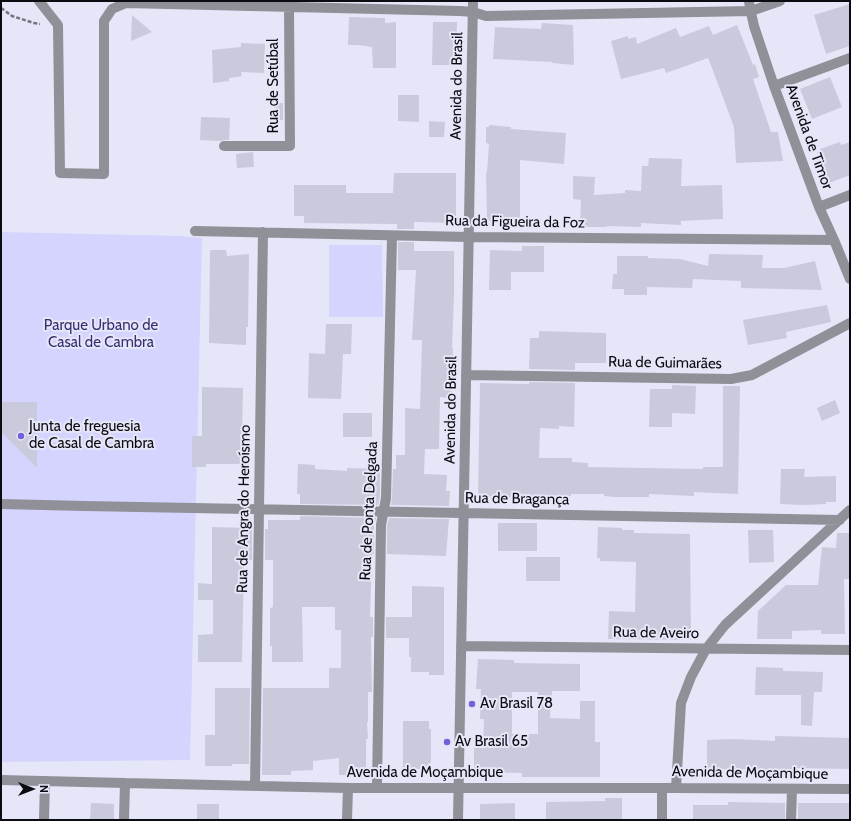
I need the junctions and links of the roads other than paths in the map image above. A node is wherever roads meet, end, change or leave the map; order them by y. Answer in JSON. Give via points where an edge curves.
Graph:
{"nodes":[{"id":1,"x":39,"y":1,"type":"edge"},
{"id":2,"x":473,"y":1,"type":"edge"},
{"id":3,"x":780,"y":1,"type":"edge"},
{"id":4,"x":750,"y":6,"type":"edge"},
{"id":5,"x":289,"y":7,"type":"junction"},
{"id":6,"x":473,"y":12,"type":"junction"},
{"id":7,"x":850,"y":58,"type":"edge"},
{"id":8,"x":774,"y":86,"type":"junction"},
{"id":9,"x":224,"y":146,"type":"dead end"},
{"id":10,"x":850,"y":195,"type":"edge"},
{"id":11,"x":819,"y":208,"type":"junction"},
{"id":12,"x":195,"y":231,"type":"dead end"},
{"id":13,"x":263,"y":232,"type":"junction"},
{"id":14,"x":392,"y":236,"type":"junction"},
{"id":15,"x":469,"y":237,"type":"junction"},
{"id":16,"x":834,"y":240,"type":"junction"},
{"id":17,"x":850,"y":279,"type":"edge"},
{"id":18,"x":850,"y":323,"type":"edge"},
{"id":19,"x":466,"y":374,"type":"junction"},
{"id":20,"x":1,"y":504,"type":"edge"},
{"id":21,"x":259,"y":509,"type":"junction"},
{"id":22,"x":850,"y":510,"type":"edge"},
{"id":23,"x":383,"y":512,"type":"junction"},
{"id":24,"x":464,"y":513,"type":"junction"},
{"id":25,"x":840,"y":520,"type":"junction"},
{"id":26,"x":461,"y":646,"type":"junction"},
{"id":27,"x":706,"y":649,"type":"junction"},
{"id":28,"x":850,"y":650,"type":"edge"},
{"id":29,"x":1,"y":780,"type":"edge"},
{"id":30,"x":45,"y":781,"type":"junction"},
{"id":31,"x":125,"y":783,"type":"junction"},
{"id":32,"x":255,"y":786,"type":"junction"},
{"id":33,"x":458,"y":787,"type":"junction"},
{"id":34,"x":348,"y":788,"type":"junction"},
{"id":35,"x":377,"y":788,"type":"junction"},
{"id":36,"x":662,"y":788,"type":"junction"},
{"id":37,"x":676,"y":788,"type":"junction"},
{"id":38,"x":792,"y":789,"type":"junction"},
{"id":39,"x":850,"y":789,"type":"edge"},
{"id":40,"x":44,"y":820,"type":"edge"},
{"id":41,"x":124,"y":820,"type":"edge"},
{"id":42,"x":347,"y":820,"type":"edge"},
{"id":43,"x":458,"y":820,"type":"edge"},
{"id":44,"x":662,"y":820,"type":"edge"},
{"id":45,"x":791,"y":820,"type":"edge"}],
"edges":[{"from":1,"to":5,"type":"street","via":[[58,25],[60,173],[104,174],[104,21],[112,9],[126,4]]},
{"from":2,"to":6,"type":"street","name":"Avenida do Brasil"},
{"from":3,"to":4,"type":"street"},
{"from":4,"to":6,"type":"street","via":[[486,16]]},
{"from":4,"to":8,"type":"street","name":"Avenida de Timor"},
{"from":5,"to":6,"type":"street"},
{"from":5,"to":9,"type":"street","name":"Rua de Setúbal","via":[[290,146]]},
{"from":6,"to":15,"type":"street","name":"Avenida do Brasil"},
{"from":7,"to":8,"type":"street"},
{"from":8,"to":11,"type":"street","name":"Avenida de Timor"},
{"from":10,"to":11,"type":"street"},
{"from":11,"to":16,"type":"street","name":"Avenida de Timor"},
{"from":12,"to":13,"type":"street","name":"Rua da Figueira da Foz"},
{"from":13,"to":14,"type":"street","name":"Rua da Figueira da Foz"},
{"from":13,"to":21,"type":"street","name":"Rua de Angra do Heroísmo"},
{"from":14,"to":15,"type":"street","name":"Rua da Figueira da Foz"},
{"from":14,"to":23,"type":"street","name":"Rua de Ponta Delgada","via":[[386,498]]},
{"from":15,"to":16,"type":"street","name":"Rua da Figueira da Foz"},
{"from":15,"to":19,"type":"street","name":"Avenida do Brasil"},
{"from":16,"to":17,"type":"street","name":"Avenida de Timor"},
{"from":18,"to":19,"type":"street","name":"Rua de Guimarães","via":[[752,374],[731,380]]},
{"from":19,"to":24,"type":"street","name":"Avenida do Brasil"},
{"from":20,"to":21,"type":"street","name":"Rua de Bragança"},
{"from":21,"to":23,"type":"street","name":"Rua de Bragança"},
{"from":21,"to":32,"type":"street","name":"Rua de Angra do Heroísmo"},
{"from":22,"to":25,"type":"street"},
{"from":23,"to":24,"type":"street","name":"Rua de Bragança"},
{"from":23,"to":35,"type":"street","name":"Rua de Ponta Delgada","via":[[380,526]]},
{"from":24,"to":25,"type":"street","name":"Rua de Bragança"},
{"from":24,"to":26,"type":"street","name":"Avenida do Brasil"},
{"from":25,"to":27,"type":"street","via":[[726,625]]},
{"from":26,"to":27,"type":"street","name":"Rua de Aveiro"},
{"from":26,"to":33,"type":"street","name":"Avenida do Brasil"},
{"from":27,"to":28,"type":"street","name":"Rua de Aveiro"},
{"from":27,"to":37,"type":"street","via":[[691,677],[682,703]]},
{"from":29,"to":30,"type":"street","name":"Avenida de Moçambique"},
{"from":30,"to":31,"type":"street","name":"Avenida de Moçambique"},
{"from":30,"to":40,"type":"street"},
{"from":31,"to":32,"type":"street","name":"Avenida de Moçambique"},
{"from":31,"to":41,"type":"street"},
{"from":32,"to":34,"type":"street","name":"Avenida de Moçambique"},
{"from":33,"to":35,"type":"street","name":"Avenida de Moçambique"},
{"from":33,"to":36,"type":"street","name":"Avenida de Moçambique"},
{"from":33,"to":43,"type":"street","name":"Avenida do Brasil"},
{"from":34,"to":35,"type":"street","name":"Avenida de Moçambique"},
{"from":34,"to":42,"type":"street"},
{"from":36,"to":37,"type":"street","name":"Avenida de Moçambique"},
{"from":36,"to":44,"type":"street"},
{"from":37,"to":38,"type":"street","name":"Avenida de Moçambique"},
{"from":38,"to":39,"type":"street","name":"Avenida de Moçambique"},
{"from":38,"to":45,"type":"street"}]}
